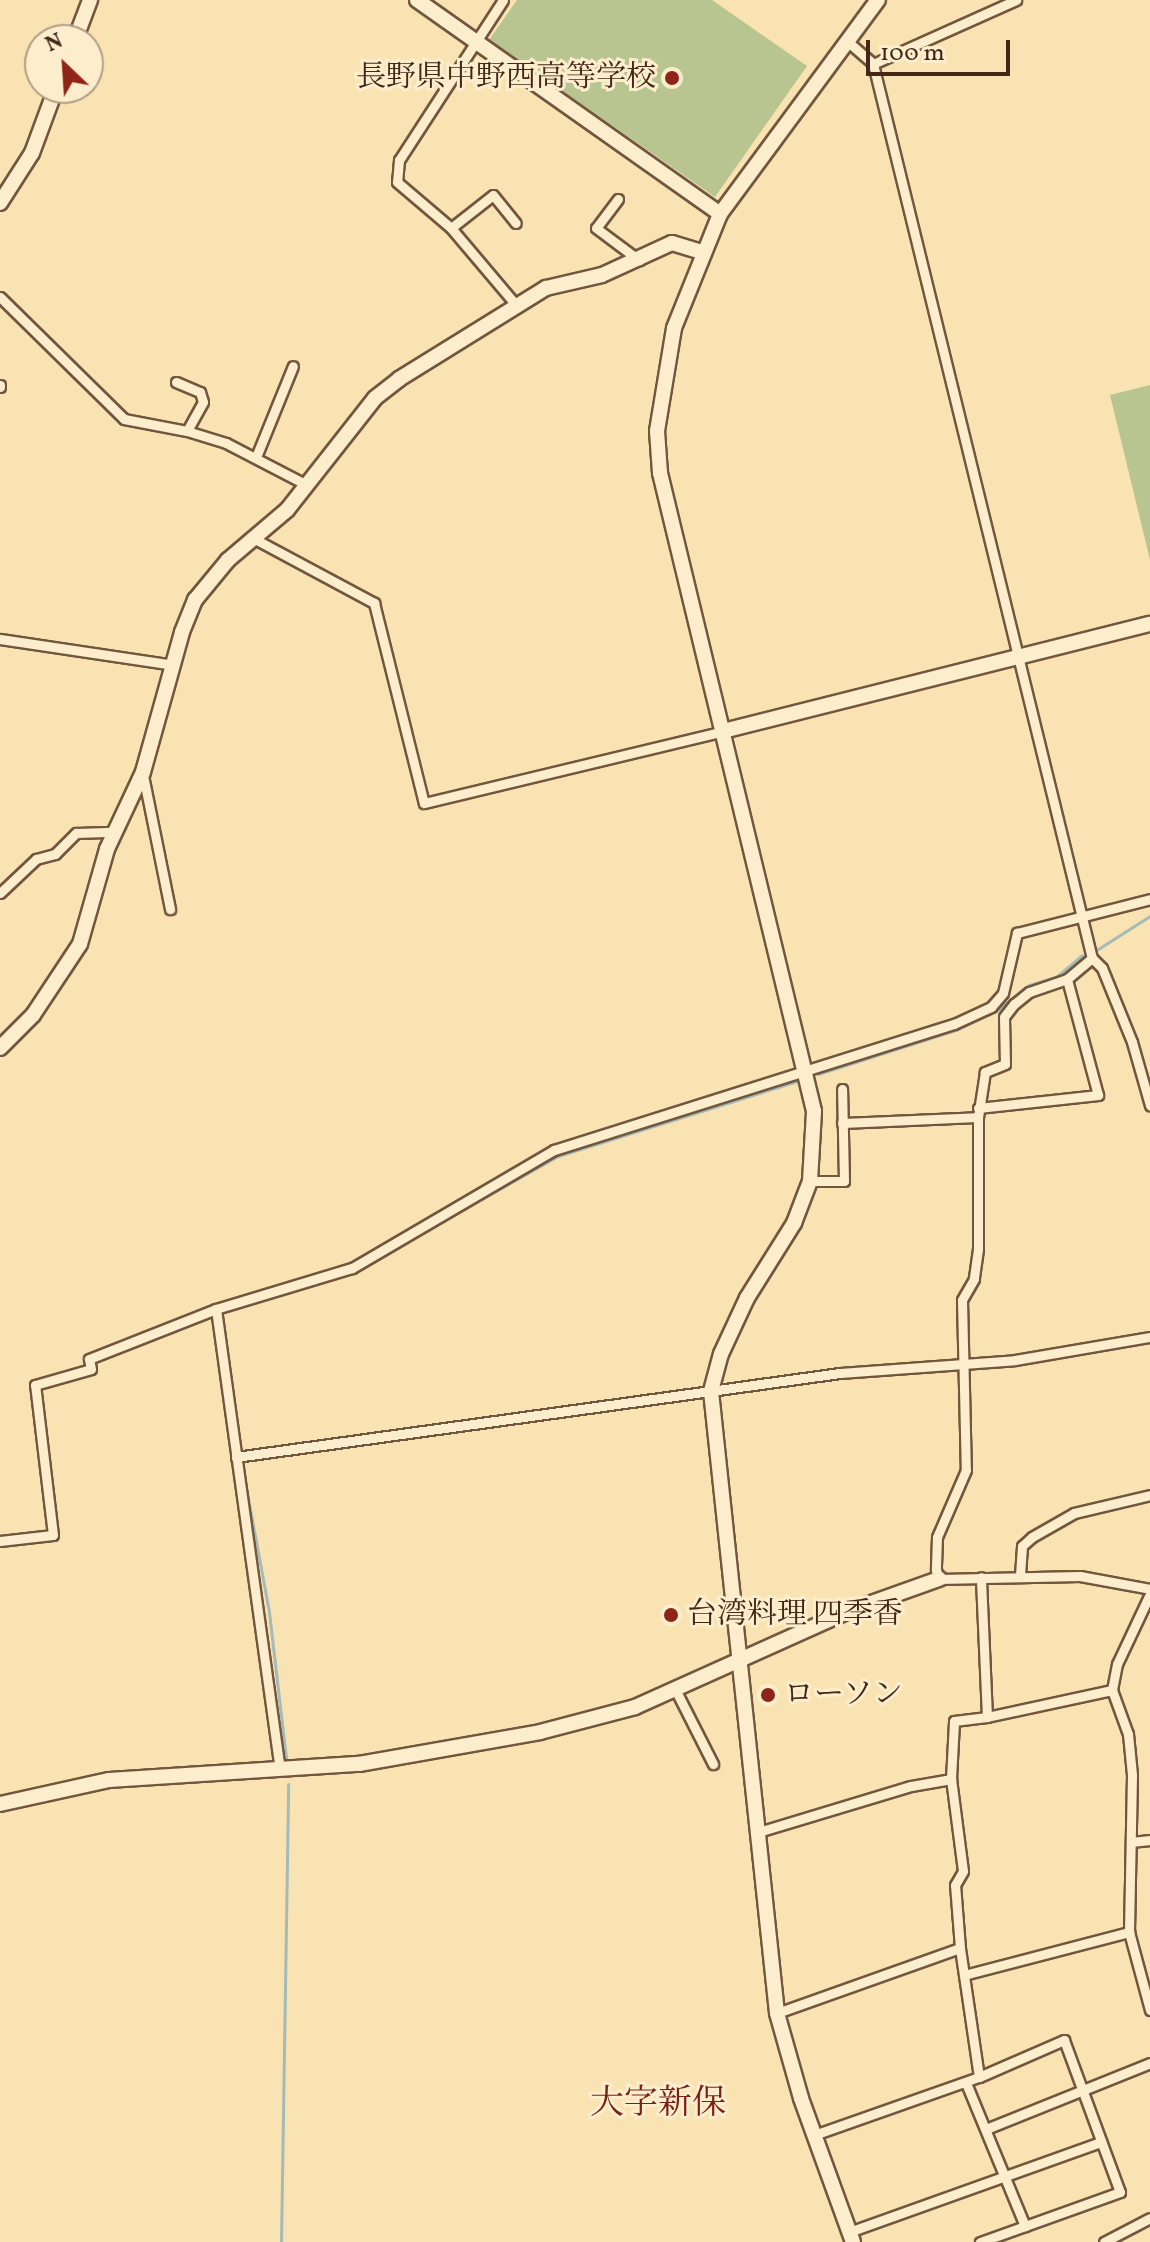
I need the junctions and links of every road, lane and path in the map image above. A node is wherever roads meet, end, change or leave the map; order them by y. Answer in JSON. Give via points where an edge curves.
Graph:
{"nodes":[{"id":1,"x":90,"y":0,"type":"edge"},
{"id":2,"x":417,"y":0,"type":"edge"},
{"id":3,"x":503,"y":0,"type":"edge"},
{"id":4,"x":878,"y":0,"type":"edge"},
{"id":5,"x":1016,"y":0,"type":"edge"},
{"id":6,"x":81,"y":24,"type":"edge"},
{"id":7,"x":474,"y":41,"type":"junction"},
{"id":8,"x":847,"y":41,"type":"junction"},
{"id":9,"x":873,"y":64,"type":"junction"},
{"id":10,"x":50,"y":104,"type":"edge"},
{"id":11,"x":618,"y":199,"type":"dead end"},
{"id":12,"x":0,"y":203,"type":"edge"},
{"id":13,"x":720,"y":214,"type":"junction"},
{"id":14,"x":516,"y":223,"type":"dead end"},
{"id":15,"x":451,"y":228,"type":"junction"},
{"id":16,"x":596,"y":228,"type":"junction"},
{"id":17,"x":588,"y":240,"type":"dead end"},
{"id":18,"x":702,"y":252,"type":"junction"},
{"id":19,"x":639,"y":260,"type":"junction"},
{"id":20,"x":0,"y":297,"type":"edge"},
{"id":21,"x":516,"y":305,"type":"junction"},
{"id":22,"x":293,"y":366,"type":"dead end"},
{"id":23,"x":176,"y":382,"type":"dead end"},
{"id":24,"x":187,"y":431,"type":"junction"},
{"id":25,"x":256,"y":457,"type":"junction"},
{"id":26,"x":305,"y":484,"type":"junction"},
{"id":27,"x":251,"y":537,"type":"junction"},
{"id":28,"x":1150,"y":624,"type":"edge"},
{"id":29,"x":0,"y":639,"type":"edge"},
{"id":30,"x":1021,"y":658,"type":"junction"},
{"id":31,"x":173,"y":665,"type":"junction"},
{"id":32,"x":723,"y":731,"type":"junction"},
{"id":33,"x":143,"y":772,"type":"junction"},
{"id":34,"x":114,"y":832,"type":"junction"},
{"id":35,"x":0,"y":893,"type":"edge"},
{"id":36,"x":1150,"y":899,"type":"edge"},
{"id":37,"x":170,"y":909,"type":"dead end"},
{"id":38,"x":1082,"y":916,"type":"junction"},
{"id":39,"x":1092,"y":958,"type":"junction"},
{"id":40,"x":1067,"y":979,"type":"junction"},
{"id":41,"x":0,"y":1048,"type":"edge"},
{"id":42,"x":807,"y":1069,"type":"junction"},
{"id":43,"x":842,"y":1089,"type":"dead end"},
{"id":44,"x":1150,"y":1105,"type":"edge"},
{"id":45,"x":978,"y":1112,"type":"junction"},
{"id":46,"x":842,"y":1123,"type":"junction"},
{"id":47,"x":810,"y":1181,"type":"junction"},
{"id":48,"x":216,"y":1309,"type":"junction"},
{"id":49,"x":1150,"y":1337,"type":"edge"},
{"id":50,"x":964,"y":1361,"type":"junction"},
{"id":51,"x":711,"y":1391,"type":"junction"},
{"id":52,"x":236,"y":1457,"type":"junction"},
{"id":53,"x":1150,"y":1495,"type":"edge"},
{"id":54,"x":0,"y":1541,"type":"edge"},
{"id":55,"x":1020,"y":1575,"type":"junction"},
{"id":56,"x":981,"y":1577,"type":"junction"},
{"id":57,"x":939,"y":1579,"type":"junction"},
{"id":58,"x":1150,"y":1591,"type":"edge"},
{"id":59,"x":737,"y":1661,"type":"junction"},
{"id":60,"x":1112,"y":1690,"type":"junction"},
{"id":61,"x":676,"y":1691,"type":"junction"},
{"id":62,"x":987,"y":1717,"type":"junction"},
{"id":63,"x":713,"y":1764,"type":"dead end"},
{"id":64,"x":280,"y":1770,"type":"junction"},
{"id":65,"x":951,"y":1779,"type":"junction"},
{"id":66,"x":0,"y":1804,"type":"edge"},
{"id":67,"x":755,"y":1833,"type":"junction"},
{"id":68,"x":1150,"y":1840,"type":"edge"},
{"id":69,"x":1131,"y":1842,"type":"junction"},
{"id":70,"x":1129,"y":1932,"type":"junction"},
{"id":71,"x":960,"y":1948,"type":"junction"},
{"id":72,"x":964,"y":1975,"type":"junction"},
{"id":73,"x":1150,"y":2010,"type":"edge"},
{"id":74,"x":777,"y":2013,"type":"junction"},
{"id":75,"x":1150,"y":2063,"type":"edge"},
{"id":76,"x":979,"y":2077,"type":"junction"},
{"id":77,"x":966,"y":2083,"type":"junction"},
{"id":78,"x":1081,"y":2090,"type":"junction"},
{"id":79,"x":986,"y":2129,"type":"junction"},
{"id":80,"x":814,"y":2135,"type":"junction"},
{"id":81,"x":1101,"y":2142,"type":"junction"},
{"id":82,"x":1005,"y":2177,"type":"junction"},
{"id":83,"x":1150,"y":2218,"type":"edge"},
{"id":84,"x":1025,"y":2226,"type":"junction"},
{"id":85,"x":851,"y":2237,"type":"edge"},
{"id":86,"x":980,"y":2242,"type":"edge"},
{"id":87,"x":1104,"y":2242,"type":"edge"}],
"edges":[{"from":1,"to":6,"type":"street"},
{"from":2,"to":7,"type":"street"},
{"from":3,"to":7,"type":"street"},
{"from":4,"to":8,"type":"street"},
{"from":5,"to":9,"type":"street"},
{"from":7,"to":13,"type":"street"},
{"from":7,"to":15,"type":"street","via":[[399,160],[397,182]]},
{"from":8,"to":9,"type":"street"},
{"from":8,"to":13,"type":"street"},
{"from":9,"to":30,"type":"street"},
{"from":10,"to":12,"type":"street","via":[[32,153]]},
{"from":11,"to":16,"type":"street"},
{"from":13,"to":18,"type":"street"},
{"from":14,"to":15,"type":"street","via":[[493,195]]},
{"from":15,"to":21,"type":"street"},
{"from":16,"to":17,"type":"street"},
{"from":16,"to":19,"type":"street"},
{"from":18,"to":19,"type":"street","via":[[672,243]]},
{"from":18,"to":32,"type":"street","via":[[674,328],[657,431],[660,473]]},
{"from":19,"to":21,"type":"street","via":[[546,288]]},
{"from":20,"to":24,"type":"street","via":[[124,419]]},
{"from":21,"to":26,"type":"street","via":[[375,398]]},
{"from":22,"to":25,"type":"street"},
{"from":23,"to":24,"type":"street","via":[[200,392],[203,402]]},
{"from":24,"to":25,"type":"street"},
{"from":25,"to":26,"type":"street"},
{"from":26,"to":27,"type":"street","via":[[287,510]]},
{"from":27,"to":31,"type":"street","via":[[195,600]]},
{"from":27,"to":32,"type":"street","via":[[374,603],[424,803]]},
{"from":28,"to":30,"type":"street"},
{"from":29,"to":31,"type":"street"},
{"from":30,"to":32,"type":"street"},
{"from":30,"to":38,"type":"street"},
{"from":31,"to":33,"type":"street"},
{"from":32,"to":42,"type":"street"},
{"from":33,"to":34,"type":"street"},
{"from":33,"to":37,"type":"street"},
{"from":34,"to":35,"type":"street","via":[[76,833],[55,854],[36,859]]},
{"from":34,"to":41,"type":"street","via":[[68,969]]},
{"from":36,"to":38,"type":"street"},
{"from":38,"to":39,"type":"street"},
{"from":38,"to":42,"type":"street","via":[[1017,933],[1003,993],[991,1007]]},
{"from":39,"to":40,"type":"street"},
{"from":39,"to":44,"type":"street","via":[[1102,968],[1132,1042]]},
{"from":40,"to":45,"type":"street","via":[[1029,992],[1004,1017],[1005,1064],[985,1072]]},
{"from":40,"to":45,"type":"street","via":[[1098,1095]]},
{"from":42,"to":47,"type":"street","via":[[816,1138]]},
{"from":42,"to":48,"type":"street","via":[[554,1150],[352,1268]]},
{"from":43,"to":46,"type":"street"},
{"from":45,"to":46,"type":"street"},
{"from":45,"to":50,"type":"street","via":[[978,1249],[974,1279],[962,1300]]},
{"from":46,"to":47,"type":"street","via":[[844,1181]]},
{"from":47,"to":51,"type":"street","via":[[794,1223],[747,1298]]},
{"from":48,"to":52,"type":"street"},
{"from":48,"to":54,"type":"street","via":[[89,1359],[91,1369],[35,1385],[53,1535]]},
{"from":49,"to":50,"type":"street","via":[[1015,1360]]},
{"from":50,"to":51,"type":"street"},
{"from":50,"to":57,"type":"street","via":[[966,1470],[937,1537]]},
{"from":51,"to":52,"type":"street"},
{"from":51,"to":59,"type":"street"},
{"from":52,"to":64,"type":"street"},
{"from":53,"to":55,"type":"street","via":[[1074,1513],[1032,1537],[1022,1546]]},
{"from":55,"to":56,"type":"street"},
{"from":55,"to":58,"type":"street","via":[[1080,1576]]},
{"from":56,"to":57,"type":"street"},
{"from":56,"to":62,"type":"street"},
{"from":57,"to":59,"type":"street","via":[[849,1611]]},
{"from":58,"to":60,"type":"street","via":[[1117,1664]]},
{"from":59,"to":61,"type":"street"},
{"from":59,"to":67,"type":"street"},
{"from":60,"to":62,"type":"street"},
{"from":60,"to":69,"type":"street","via":[[1128,1734]]},
{"from":61,"to":63,"type":"street"},
{"from":61,"to":64,"type":"street","via":[[607,1715],[483,1745]]},
{"from":62,"to":65,"type":"street","via":[[954,1721]]},
{"from":64,"to":66,"type":"street","via":[[109,1780]]},
{"from":65,"to":67,"type":"street"},
{"from":65,"to":71,"type":"street","via":[[963,1871],[955,1885]]},
{"from":67,"to":74,"type":"street"},
{"from":68,"to":69,"type":"street"},
{"from":69,"to":70,"type":"street"},
{"from":70,"to":72,"type":"street"},
{"from":70,"to":73,"type":"street"},
{"from":71,"to":72,"type":"street"},
{"from":71,"to":74,"type":"street"},
{"from":72,"to":76,"type":"street"},
{"from":74,"to":80,"type":"street"},
{"from":75,"to":78,"type":"street"},
{"from":76,"to":77,"type":"street"},
{"from":76,"to":78,"type":"street","via":[[1064,2040]]},
{"from":77,"to":79,"type":"street"},
{"from":77,"to":80,"type":"street"},
{"from":78,"to":79,"type":"street"},
{"from":78,"to":81,"type":"street"},
{"from":79,"to":82,"type":"street"},
{"from":80,"to":85,"type":"street"},
{"from":81,"to":82,"type":"street"},
{"from":81,"to":84,"type":"street","via":[[1120,2192]]},
{"from":82,"to":84,"type":"street"},
{"from":82,"to":85,"type":"street"},
{"from":83,"to":87,"type":"street"},
{"from":84,"to":86,"type":"street"}]}
